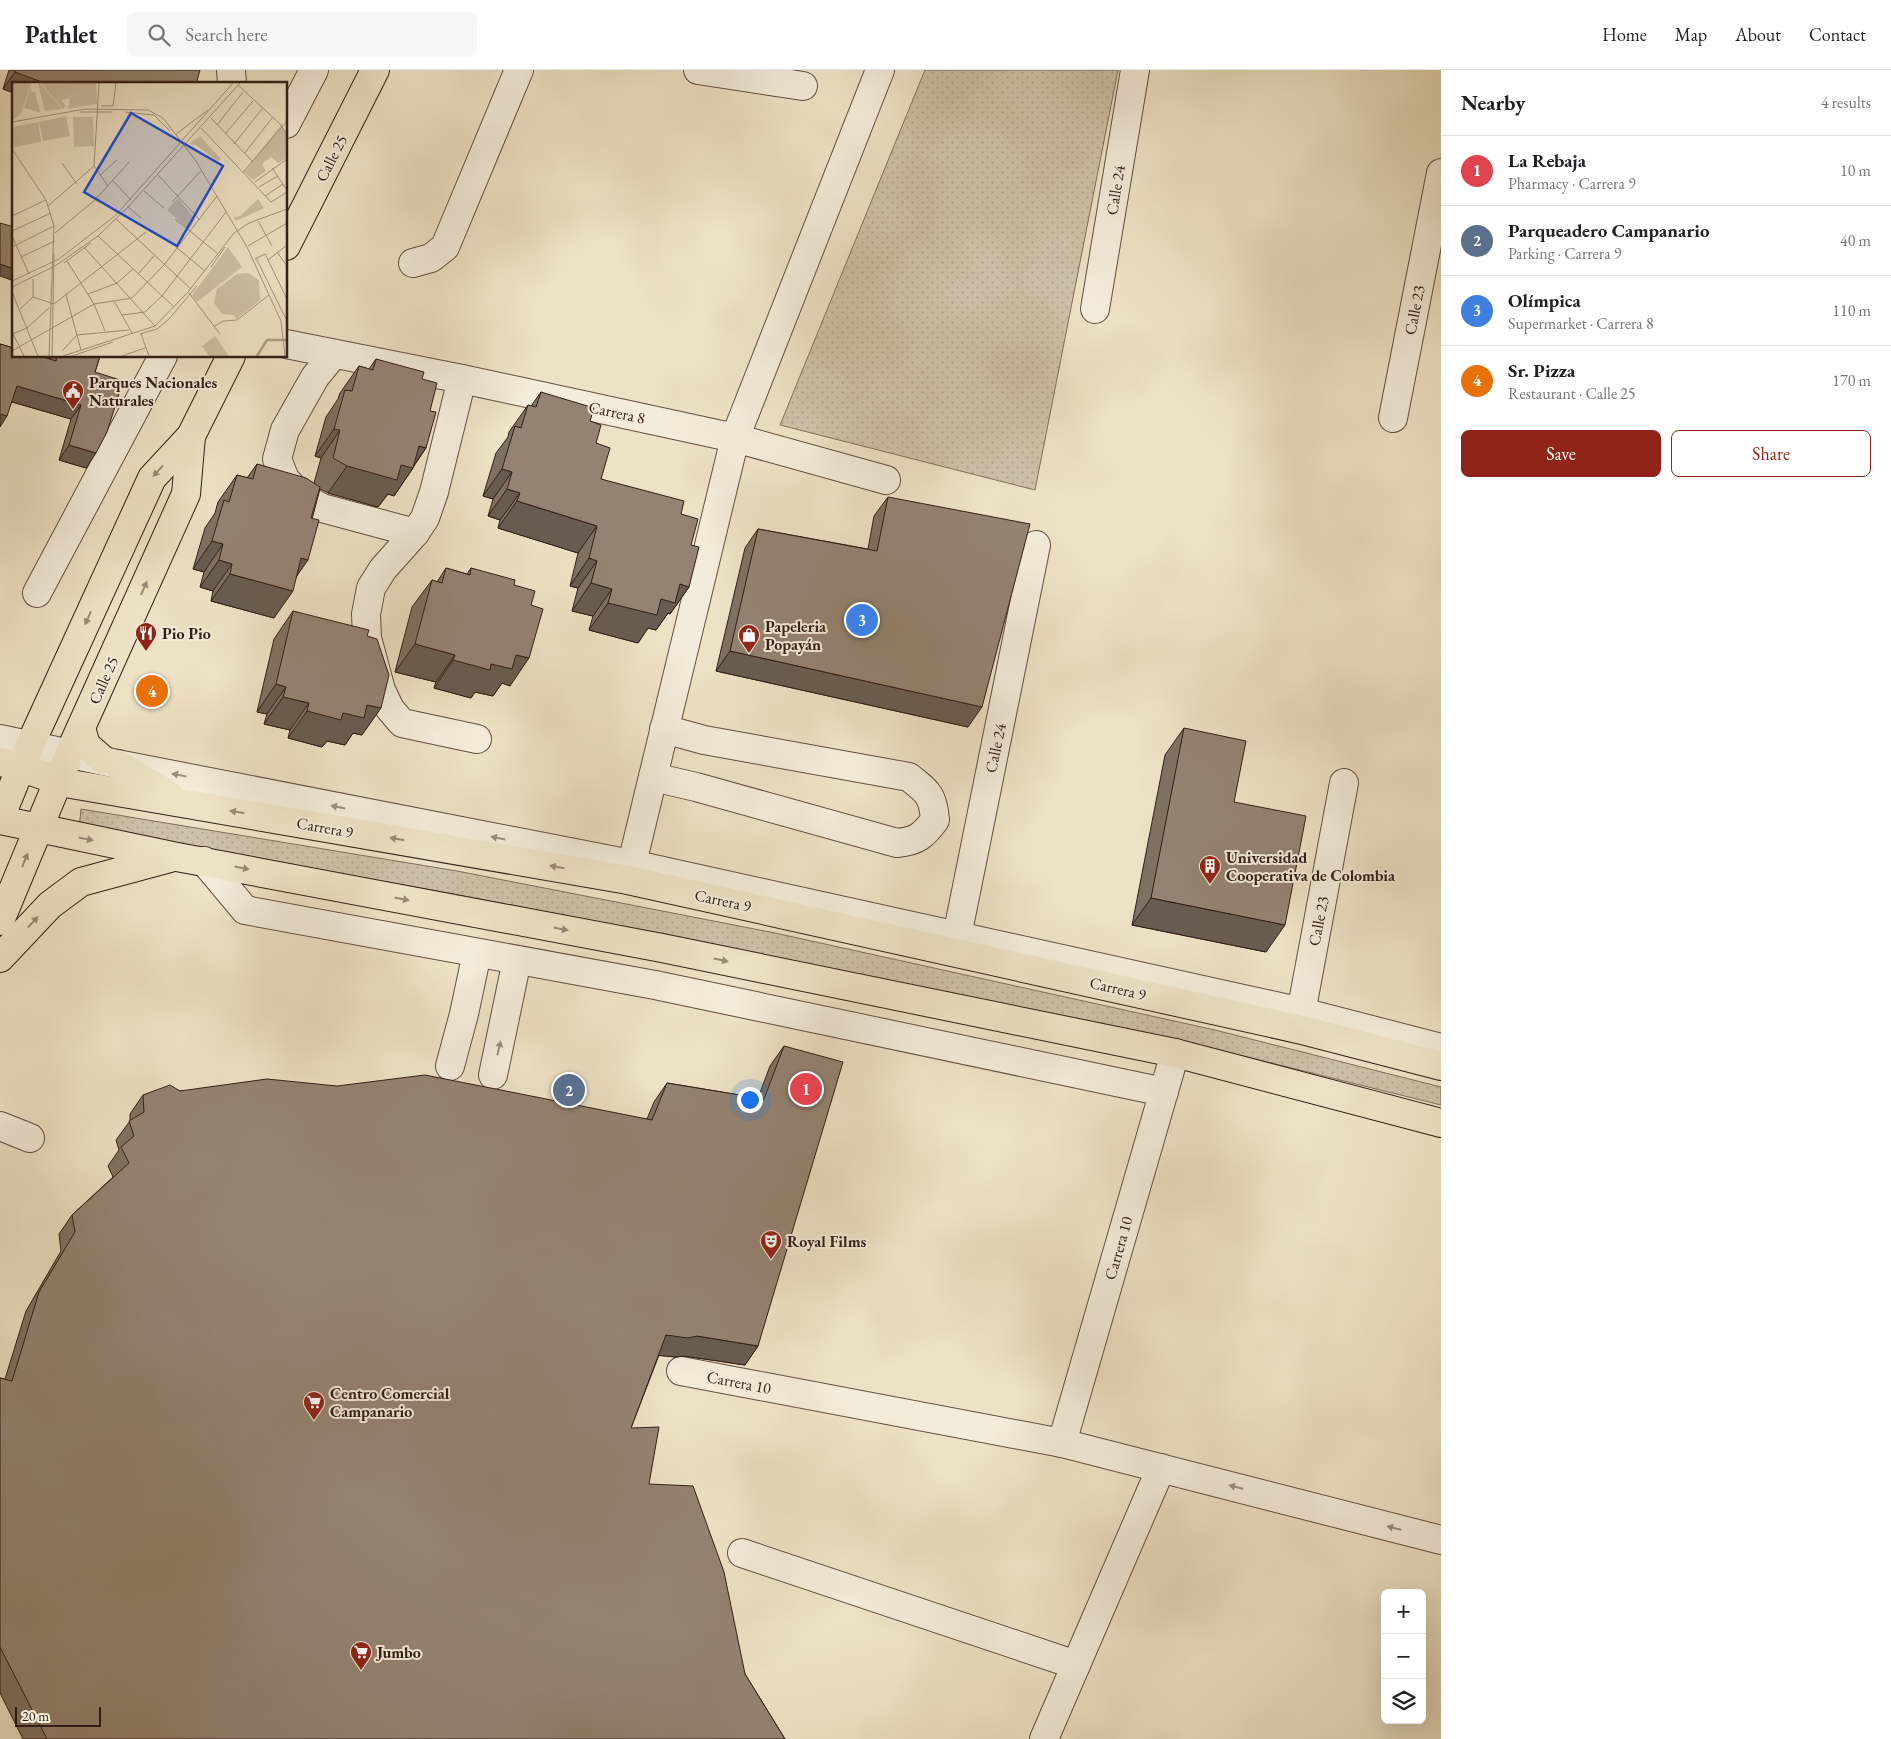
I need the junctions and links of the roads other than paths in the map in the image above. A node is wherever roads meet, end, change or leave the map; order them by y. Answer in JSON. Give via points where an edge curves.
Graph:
{"nodes":[{"id":1,"x":314,"y":70,"type":"edge"},
{"id":2,"x":375,"y":70,"type":"edge"},
{"id":3,"x":519,"y":70,"type":"edge"},
{"id":4,"x":698,"y":70,"type":"edge"},
{"id":5,"x":880,"y":70,"type":"edge"},
{"id":6,"x":1135,"y":70,"type":"edge"},
{"id":7,"x":803,"y":86,"type":"dead end"},
{"id":8,"x":288,"y":120,"type":"edge"},
{"id":9,"x":1441,"y":173,"type":"edge"},
{"id":10,"x":288,"y":242,"type":"edge"},
{"id":11,"x":413,"y":263,"type":"dead end"},
{"id":12,"x":1095,"y":309,"type":"dead end"},
{"id":13,"x":288,"y":344,"type":"edge"},
{"id":14,"x":333,"y":355,"type":"junction"},
{"id":15,"x":162,"y":358,"type":"edge"},
{"id":16,"x":230,"y":358,"type":"edge"},
{"id":17,"x":462,"y":379,"type":"junction"},
{"id":18,"x":1393,"y":418,"type":"dead end"},
{"id":19,"x":191,"y":436,"type":"junction"},
{"id":20,"x":735,"y":438,"type":"junction"},
{"id":21,"x":886,"y":480,"type":"dead end"},
{"id":22,"x":415,"y":534,"type":"junction"},
{"id":23,"x":1036,"y":544,"type":"dead end"},
{"id":24,"x":37,"y":592,"type":"dead end"},
{"id":25,"x":81,"y":728,"type":"junction"},
{"id":26,"x":664,"y":729,"type":"junction"},
{"id":27,"x":0,"y":739,"type":"edge"},
{"id":28,"x":477,"y":739,"type":"dead end"},
{"id":29,"x":70,"y":753,"type":"junction"},
{"id":30,"x":17,"y":758,"type":"edge"},
{"id":31,"x":110,"y":762,"type":"junction"},
{"id":32,"x":653,"y":777,"type":"junction"},
{"id":33,"x":58,"y":781,"type":"junction"},
{"id":34,"x":1344,"y":783,"type":"dead end"},
{"id":35,"x":182,"y":802,"type":"junction"},
{"id":36,"x":0,"y":819,"type":"edge"},
{"id":37,"x":38,"y":829,"type":"junction"},
{"id":38,"x":177,"y":857,"type":"junction"},
{"id":39,"x":204,"y":861,"type":"junction"},
{"id":40,"x":630,"y":872,"type":"junction"},
{"id":41,"x":0,"y":922,"type":"edge"},
{"id":42,"x":955,"y":944,"type":"junction"},
{"id":43,"x":477,"y":953,"type":"junction"},
{"id":44,"x":0,"y":958,"type":"edge"},
{"id":45,"x":518,"y":960,"type":"junction"},
{"id":46,"x":1300,"y":1020,"type":"junction"},
{"id":47,"x":1441,"y":1048,"type":"edge"},
{"id":48,"x":1175,"y":1053,"type":"junction"},
{"id":49,"x":450,"y":1066,"type":"dead end"},
{"id":50,"x":1441,"y":1066,"type":"edge"},
{"id":51,"x":493,"y":1075,"type":"dead end"},
{"id":52,"x":1164,"y":1092,"type":"junction"},
{"id":53,"x":1441,"y":1123,"type":"edge"},
{"id":54,"x":0,"y":1126,"type":"edge"},
{"id":55,"x":30,"y":1138,"type":"dead end"},
{"id":56,"x":681,"y":1371,"type":"dead end"},
{"id":57,"x":1062,"y":1443,"type":"junction"},
{"id":58,"x":1161,"y":1468,"type":"junction"},
{"id":59,"x":1441,"y":1540,"type":"edge"},
{"id":60,"x":742,"y":1553,"type":"dead end"},
{"id":61,"x":1076,"y":1665,"type":"junction"},
{"id":62,"x":1044,"y":1739,"type":"edge"}],
"edges":[{"from":1,"to":8,"type":"street"},
{"from":2,"to":10,"type":"main road","name":"Calle 25"},
{"from":3,"to":11,"type":"street","via":[[445,247],[431,258]]},
{"from":4,"to":7,"type":"street"},
{"from":5,"to":20,"type":"street"},
{"from":6,"to":12,"type":"street","name":"Calle 24"},
{"from":9,"to":18,"type":"street","name":"Calle 23"},
{"from":13,"to":14,"type":"street","name":"Carrera 8"},
{"from":14,"to":17,"type":"street","name":"Carrera 8"},
{"from":14,"to":22,"type":"street","via":[[315,377],[286,430],[277,459],[285,479],[299,495],[322,508]]},
{"from":15,"to":24,"type":"street"},
{"from":16,"to":19,"type":"main road","name":"Calle 25"},
{"from":17,"to":20,"type":"street","name":"Carrera 8"},
{"from":17,"to":22,"type":"street","via":[[434,492],[425,518]]},
{"from":25,"to":19,"type":"main road","name":"Calle 25","one_way":true,"via":[[186,494]]},
{"from":19,"to":30,"type":"main road","name":"Calle 25","one_way":true,"via":[[152,478]]},
{"from":20,"to":21,"type":"street","name":"Carrera 8"},
{"from":20,"to":26,"type":"street"},
{"from":22,"to":28,"type":"street","via":[[370,588],[367,638],[381,690],[390,709],[402,723]]},
{"from":23,"to":42,"type":"street","name":"Calle 24"},
{"from":25,"to":29,"type":"main road","name":"Calle 25"},
{"from":25,"to":31,"type":"main road","via":[[86,745]]},
{"from":26,"to":32,"type":"street"},
{"from":26,"to":32,"type":"street","via":[[704,740],[909,777],[924,788],[934,802],[935,820],[912,842],[896,843]]},
{"from":27,"to":30,"type":"street"},
{"from":29,"to":30,"type":"street"},
{"from":29,"to":31,"type":"street"},
{"from":29,"to":33,"type":"main road","name":"Calle 25"},
{"from":30,"to":33,"type":"main road","name":"Carrera 9"},
{"from":30,"to":36,"type":"main road","name":"Calle 25"},
{"from":31,"to":35,"type":"main road"},
{"from":40,"to":31,"type":"street","one_way":true},
{"from":32,"to":40,"type":"street"},
{"from":33,"to":35,"type":"main road","name":"Carrera 9"},
{"from":33,"to":37,"type":"main road","name":"Calle 25"},
{"from":34,"to":46,"type":"street","name":"Calle 23"},
{"from":40,"to":35,"type":"main road","name":"Carrera 9","one_way":true},
{"from":36,"to":37,"type":"main road"},
{"from":37,"to":38,"type":"main road","one_way":true},
{"from":41,"to":37,"type":"main road","name":"Calle 25","one_way":true},
{"from":38,"to":39,"type":"main road"},
{"from":44,"to":38,"type":"main road","one_way":true,"via":[[50,905],[81,882]]},
{"from":39,"to":43,"type":"street","via":[[245,910]]},
{"from":39,"to":48,"type":"main road","one_way":true,"via":[[662,948]]},
{"from":40,"to":42,"type":"main road","name":"Carrera 9"},
{"from":42,"to":46,"type":"main road","name":"Carrera 9"},
{"from":43,"to":45,"type":"street"},
{"from":43,"to":49,"type":"street"},
{"from":51,"to":45,"type":"street","one_way":true},
{"from":45,"to":52,"type":"street","via":[[655,985]]},
{"from":46,"to":47,"type":"street"},
{"from":46,"to":50,"type":"main road","name":"Carrera 9"},
{"from":48,"to":52,"type":"street","name":"Carrera 10"},
{"from":48,"to":53,"type":"main road"},
{"from":52,"to":57,"type":"street","name":"Carrera 10"},
{"from":54,"to":55,"type":"street"},
{"from":56,"to":57,"type":"street","name":"Carrera 10"},
{"from":57,"to":58,"type":"street","name":"Carrera 10"},
{"from":59,"to":58,"type":"street","name":"Carrera 10","one_way":true},
{"from":58,"to":61,"type":"street"},
{"from":60,"to":61,"type":"street"},
{"from":61,"to":62,"type":"street"}]}
